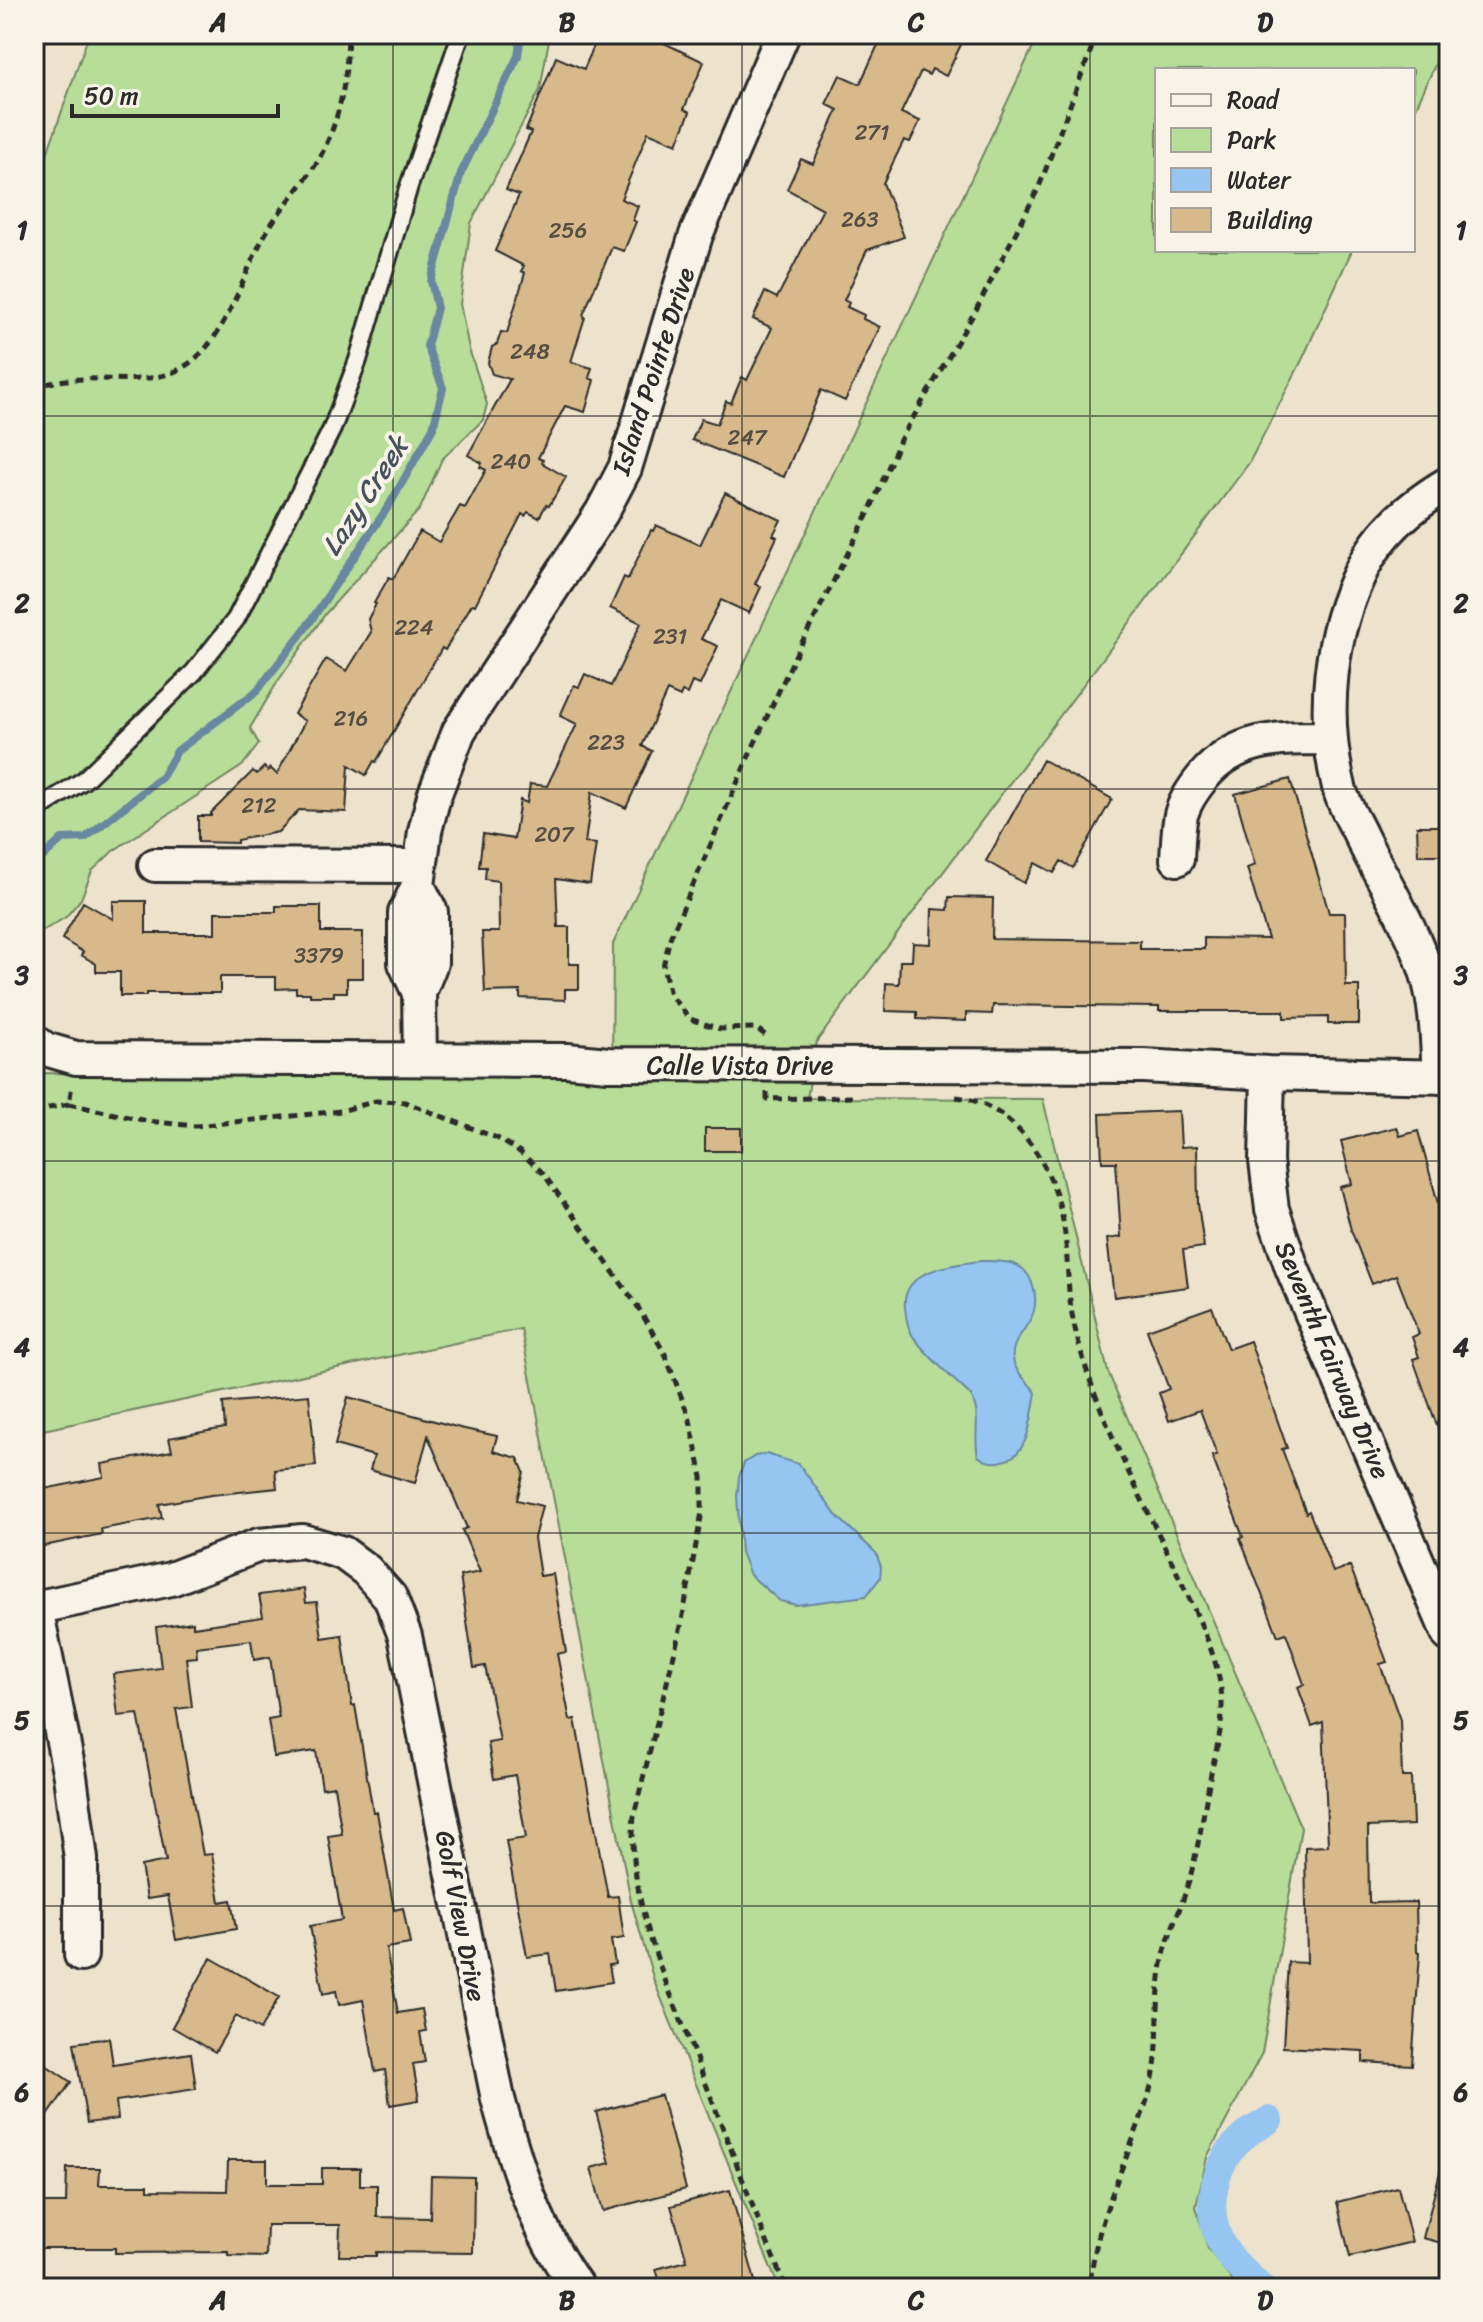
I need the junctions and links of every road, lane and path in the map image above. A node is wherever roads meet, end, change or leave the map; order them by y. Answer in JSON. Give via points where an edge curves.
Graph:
{"nodes":[{"id":1,"x":348,"y":34,"type":"edge"},
{"id":2,"x":461,"y":34,"type":"edge"},
{"id":3,"x":783,"y":34,"type":"edge"},
{"id":4,"x":1097,"y":34,"type":"edge"},
{"id":5,"x":34,"y":389,"type":"edge"},
{"id":6,"x":1449,"y":483,"type":"edge"},
{"id":7,"x":1330,"y":738,"type":"junction"},
{"id":8,"x":34,"y":811,"type":"edge"},
{"id":9,"x":1177,"y":859,"type":"dead end"},
{"id":10,"x":155,"y":865,"type":"dead end"},
{"id":11,"x":419,"y":876,"type":"junction"},
{"id":12,"x":34,"y":1041,"type":"edge"},
{"id":13,"x":76,"y":1058,"type":"junction"},
{"id":14,"x":420,"y":1059,"type":"junction"},
{"id":15,"x":767,"y":1066,"type":"junction"},
{"id":16,"x":1268,"y":1073,"type":"junction"},
{"id":17,"x":1444,"y":1077,"type":"edge"},
{"id":18,"x":949,"y":1096,"type":"dead end"},
{"id":19,"x":861,"y":1097,"type":"dead end"},
{"id":20,"x":69,"y":1104,"type":"junction"},
{"id":21,"x":34,"y":1111,"type":"edge"},
{"id":22,"x":35,"y":1608,"type":"edge"},
{"id":23,"x":1449,"y":1635,"type":"edge"},
{"id":24,"x":81,"y":1955,"type":"dead end"},
{"id":25,"x":575,"y":2287,"type":"edge"},
{"id":26,"x":786,"y":2288,"type":"edge"},
{"id":27,"x":1090,"y":2288,"type":"edge"}],
"edges":[{"from":1,"to":5,"type":"path","via":[[340,108],[325,149],[266,232],[223,323],[203,351],[180,369],[152,378],[70,380]]},
{"from":2,"to":8,"type":"lane","via":[[332,429],[236,619],[194,672],[84,780]]},
{"from":3,"to":11,"type":"street","name":"Island Pointe Drive","via":[[696,235],[625,468],[602,512],[459,731],[434,796]]},
{"from":4,"to":15,"type":"path","via":[[1039,187],[900,440],[765,719],[670,938],[663,966],[670,995],[690,1019],[720,1029],[756,1028],[766,1036]]},
{"from":6,"to":7,"type":"street","via":[[1407,512],[1363,565],[1339,629]]},
{"from":7,"to":9,"type":"street","via":[[1246,745],[1216,761],[1192,789],[1182,813]]},
{"from":7,"to":17,"type":"street","via":[[1339,789],[1427,975]]},
{"from":10,"to":11,"type":"street"},
{"from":11,"to":14,"type":"street","via":[[431,912],[431,963],[419,993]]},
{"from":12,"to":13,"type":"street","name":"Calle Vista Drive"},
{"from":13,"to":14,"type":"street","name":"Calle Vista Drive"},
{"from":13,"to":20,"type":"path"},
{"from":14,"to":15,"type":"street","name":"Calle Vista Drive"},
{"from":15,"to":16,"type":"street","name":"Calle Vista Drive","via":[[1143,1066]]},
{"from":15,"to":19,"type":"path","via":[[767,1099]]},
{"from":16,"to":17,"type":"street","name":"Calle Vista Drive"},
{"from":16,"to":23,"type":"street","name":"Seventh Fairway Drive","via":[[1266,1161],[1272,1209],[1292,1268]]},
{"from":18,"to":27,"type":"path","via":[[994,1108],[1021,1131],[1043,1163],[1063,1224],[1073,1319],[1086,1376],[1198,1619],[1223,1703],[1189,1882],[1164,1954],[1150,2090],[1104,2217]]},
{"from":20,"to":21,"type":"path"},
{"from":20,"to":26,"type":"path","via":[[195,1126],[341,1111],[376,1101],[405,1102],[520,1152],[543,1173],[638,1307],[665,1354],[690,1420],[702,1477],[702,1512],[681,1626],[634,1815],[634,1872],[657,1955]]},
{"from":22,"to":24,"type":"street","via":[[70,1776],[81,1859]]},
{"from":22,"to":25,"type":"street","name":"Golf View Drive","via":[[171,1579],[259,1545],[303,1541],[343,1553],[390,1597],[405,1636],[515,2163],[537,2220]]}]}
